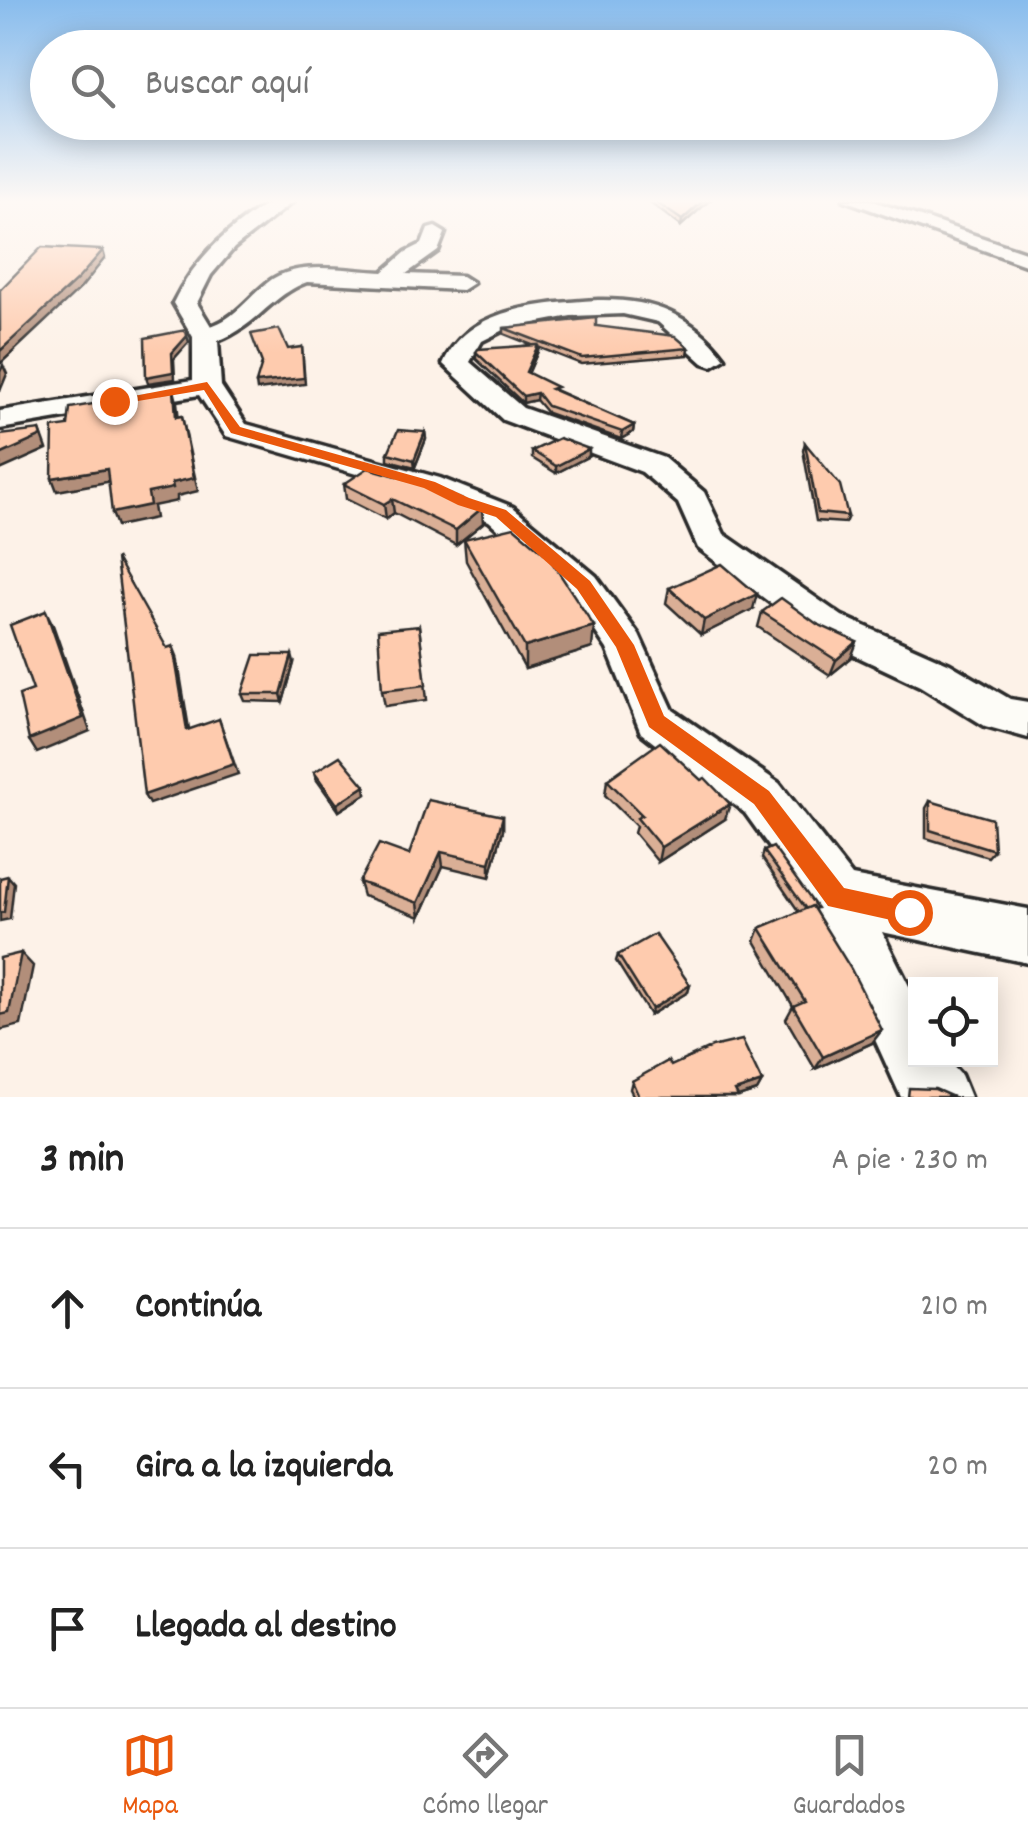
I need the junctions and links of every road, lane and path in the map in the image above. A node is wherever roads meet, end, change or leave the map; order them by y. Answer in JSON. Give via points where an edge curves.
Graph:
{"nodes":[{"id":1,"x":224,"y":251,"type":"edge"},
{"id":2,"x":424,"y":251,"type":"edge"},
{"id":3,"x":1002,"y":251,"type":"edge"},
{"id":4,"x":1028,"y":260,"type":"edge"},
{"id":5,"x":391,"y":276,"type":"junction"},
{"id":6,"x":462,"y":282,"type":"dead end"},
{"id":7,"x":205,"y":337,"type":"junction"},
{"id":8,"x":712,"y":358,"type":"dead end"},
{"id":9,"x":207,"y":386,"type":"junction"},
{"id":10,"x":0,"y":420,"type":"edge"},
{"id":11,"x":1028,"y":720,"type":"edge"},
{"id":12,"x":837,"y":898,"type":"junction"},
{"id":13,"x":1028,"y":936,"type":"edge"},
{"id":14,"x":938,"y":1097,"type":"edge"}],
"edges":[{"from":1,"to":7,"type":"street","via":[[184,303]]},
{"from":2,"to":5,"type":"street"},
{"from":3,"to":4,"type":"street"},
{"from":5,"to":6,"type":"street"},
{"from":5,"to":7,"type":"street","via":[[292,278],[236,326]]},
{"from":7,"to":9,"type":"street"},
{"from":8,"to":11,"type":"street","via":[[657,311],[587,306],[484,328],[464,344],[456,364],[512,414],[653,465],[692,499],[710,540],[828,626],[935,675],[1000,714]]},
{"from":9,"to":10,"type":"street"},
{"from":9,"to":12,"type":"street","via":[[236,430],[410,479],[501,514],[584,585],[625,645],[656,722],[762,798]]},
{"from":12,"to":13,"type":"street"},
{"from":12,"to":14,"type":"street"}]}
